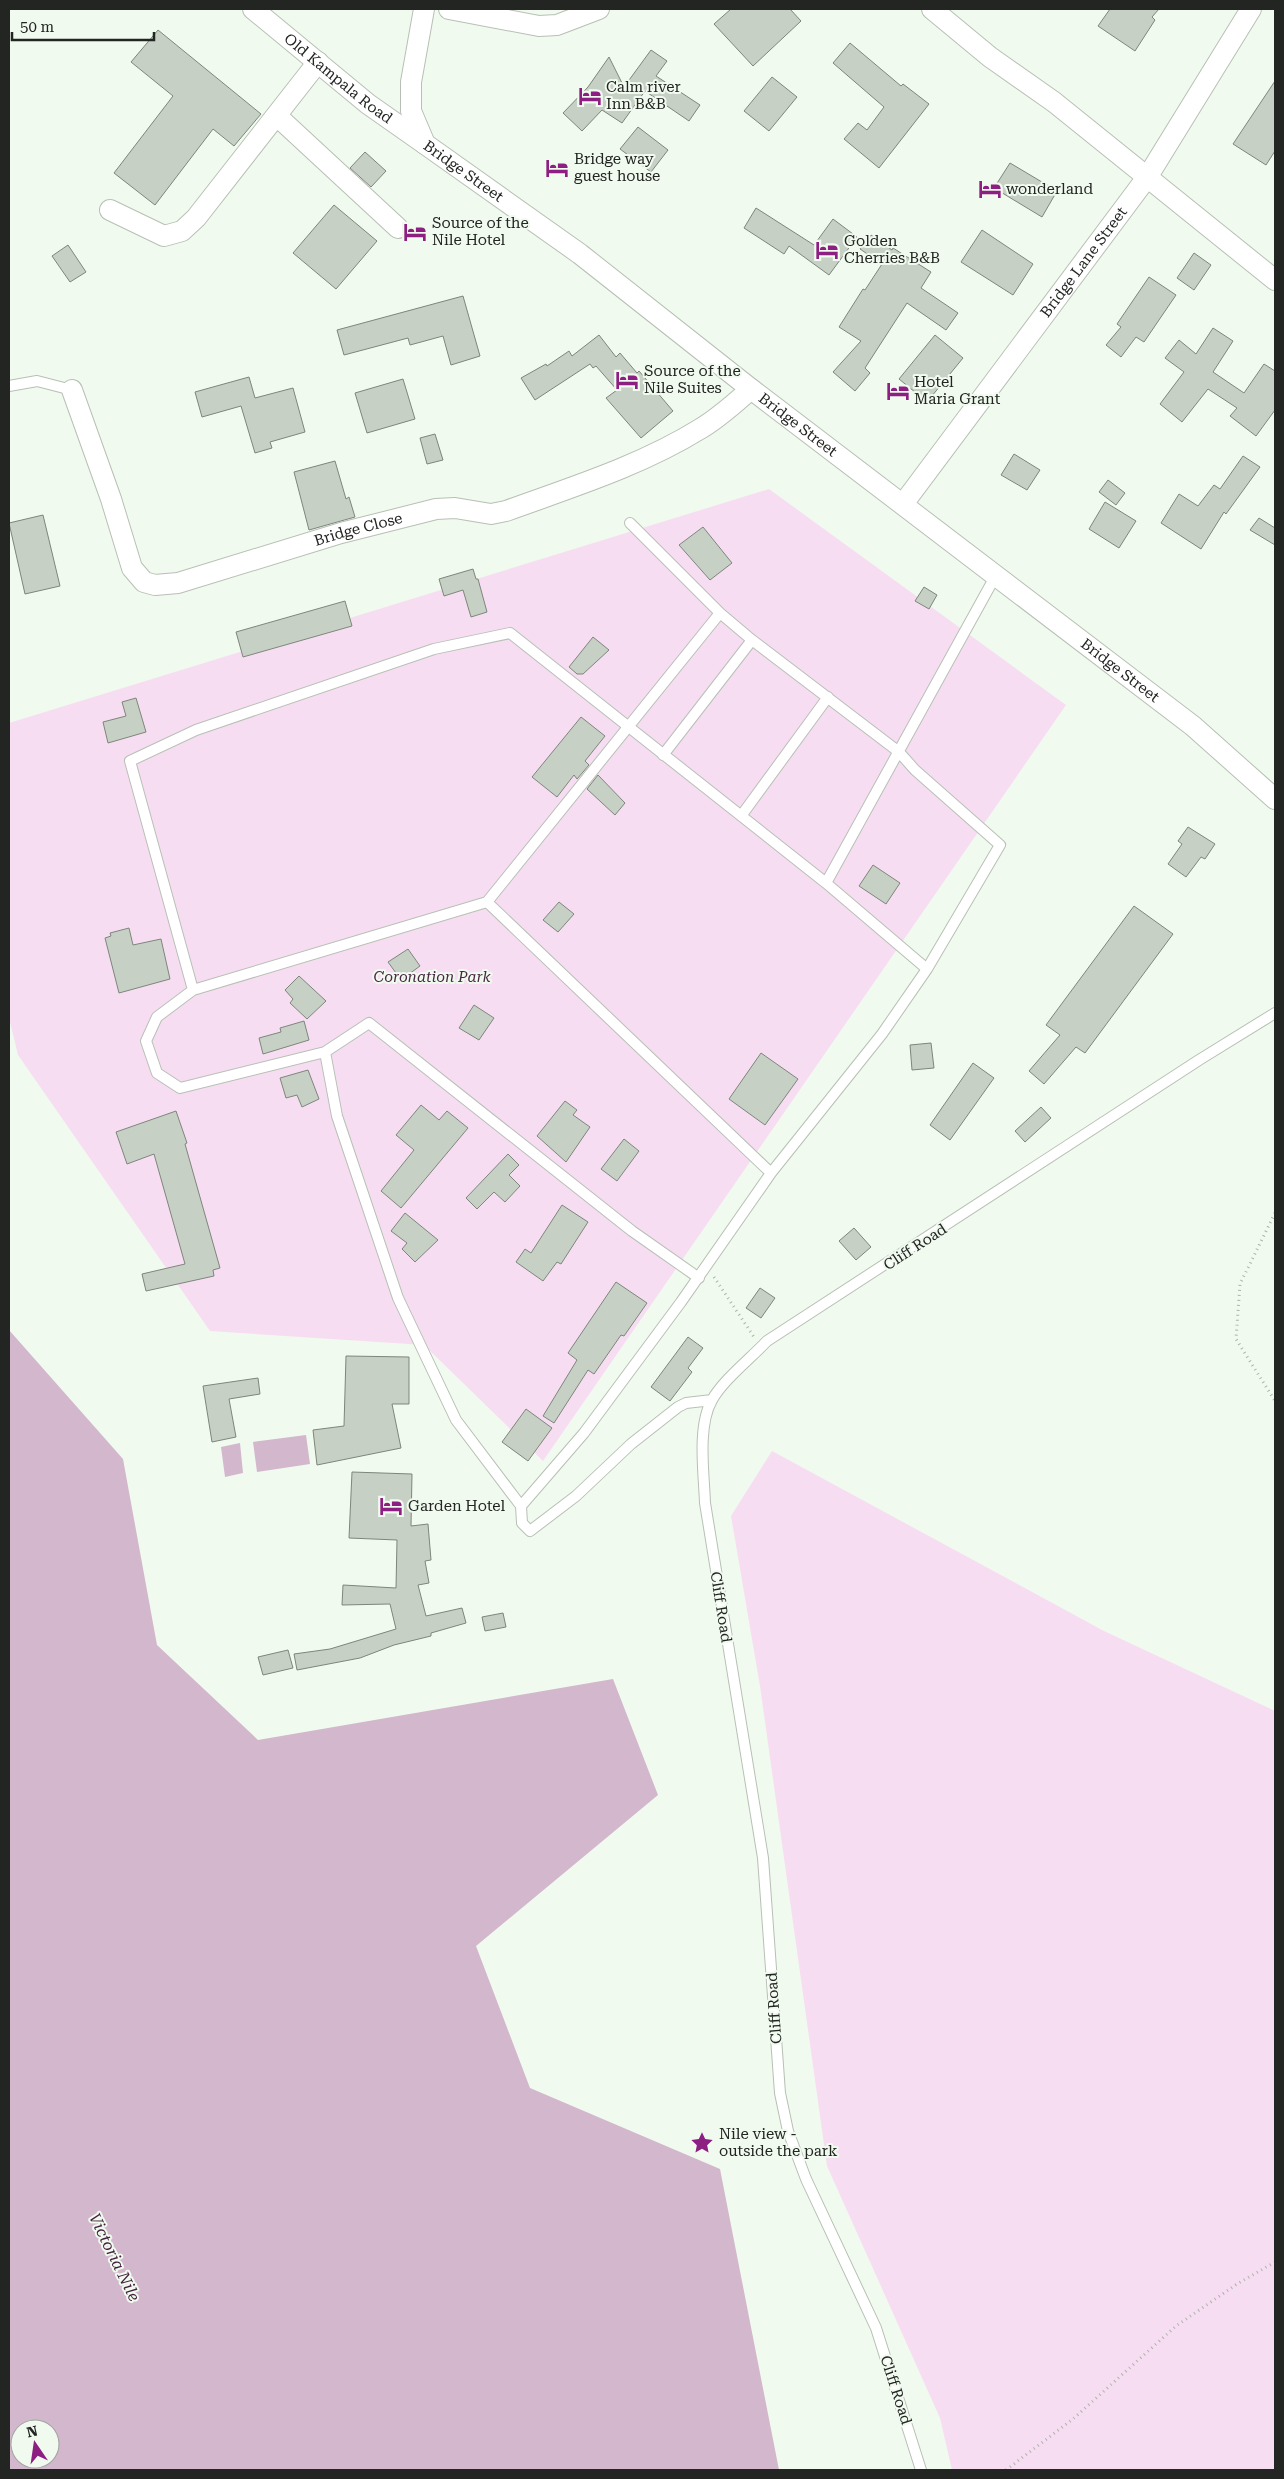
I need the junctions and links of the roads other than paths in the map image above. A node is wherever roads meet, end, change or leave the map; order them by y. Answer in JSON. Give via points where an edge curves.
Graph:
{"nodes":[{"id":1,"x":253,"y":9,"type":"edge"},
{"id":2,"x":424,"y":9,"type":"edge"},
{"id":3,"x":449,"y":9,"type":"edge"},
{"id":4,"x":599,"y":9,"type":"edge"},
{"id":5,"x":932,"y":9,"type":"edge"},
{"id":6,"x":1251,"y":9,"type":"edge"},
{"id":7,"x":318,"y":62,"type":"junction"},
{"id":8,"x":277,"y":116,"type":"junction"},
{"id":9,"x":425,"y":144,"type":"junction"},
{"id":10,"x":1148,"y":176,"type":"junction"},
{"id":11,"x":110,"y":210,"type":"dead end"},
{"id":12,"x":398,"y":228,"type":"dead end"},
{"id":13,"x":1275,"y":280,"type":"edge"},
{"id":14,"x":9,"y":386,"type":"edge"},
{"id":15,"x":751,"y":389,"type":"junction"},
{"id":16,"x":72,"y":390,"type":"joint"},
{"id":17,"x":903,"y":504,"type":"junction"},
{"id":18,"x":630,"y":523,"type":"dead end"},
{"id":19,"x":996,"y":575,"type":"junction"},
{"id":20,"x":720,"y":613,"type":"junction"},
{"id":21,"x":752,"y":640,"type":"junction"},
{"id":22,"x":828,"y":697,"type":"junction"},
{"id":23,"x":629,"y":728,"type":"junction"},
{"id":24,"x":899,"y":752,"type":"junction"},
{"id":25,"x":663,"y":755,"type":"junction"},
{"id":26,"x":1275,"y":799,"type":"edge"},
{"id":27,"x":741,"y":816,"type":"junction"},
{"id":28,"x":826,"y":883,"type":"junction"},
{"id":29,"x":487,"y":902,"type":"junction"},
{"id":30,"x":927,"y":969,"type":"junction"},
{"id":31,"x":193,"y":990,"type":"junction"},
{"id":32,"x":1275,"y":1013,"type":"edge"},
{"id":33,"x":325,"y":1052,"type":"junction"},
{"id":34,"x":771,"y":1173,"type":"junction"},
{"id":35,"x":699,"y":1278,"type":"junction"},
{"id":36,"x":712,"y":1400,"type":"junction"},
{"id":37,"x":521,"y":1506,"type":"junction"},
{"id":38,"x":921,"y":2470,"type":"edge"}],
"edges":[{"from":1,"to":7,"type":"street","name":"Old Kampala Road"},
{"from":2,"to":9,"type":"street","name":"Bridge Street","via":[[411,82],[411,111]]},
{"from":3,"to":4,"type":"street","via":[[539,26],[558,25]]},
{"from":5,"to":10,"type":"street"},
{"from":6,"to":10,"type":"street","name":"Bridge Lane Street"},
{"from":7,"to":8,"type":"street"},
{"from":7,"to":9,"type":"street","name":"Old Kampala Road","via":[[368,104]]},
{"from":8,"to":11,"type":"street","via":[[196,218],[182,231],[164,236]]},
{"from":8,"to":12,"type":"street"},
{"from":9,"to":15,"type":"street","name":"Bridge Street","via":[[580,254]]},
{"from":10,"to":13,"type":"street"},
{"from":10,"to":17,"type":"street","name":"Bridge Lane Street"},
{"from":14,"to":16,"type":"lane","via":[[37,381]]},
{"from":15,"to":16,"type":"street","name":"Bridge Close","via":[[701,429],[653,455],[506,511],[491,514],[436,509],[341,533],[178,583],[155,585],[144,582],[132,568]]},
{"from":15,"to":17,"type":"street","name":"Bridge Street"},
{"from":17,"to":19,"type":"street","name":"Bridge Street"},
{"from":18,"to":20,"type":"lane"},
{"from":19,"to":24,"type":"lane"},
{"from":19,"to":26,"type":"street","name":"Bridge Street","via":[[1193,726]]},
{"from":20,"to":21,"type":"lane"},
{"from":20,"to":23,"type":"lane"},
{"from":21,"to":22,"type":"lane"},
{"from":21,"to":25,"type":"lane"},
{"from":22,"to":24,"type":"lane"},
{"from":22,"to":27,"type":"lane"},
{"from":23,"to":25,"type":"lane"},
{"from":23,"to":29,"type":"lane"},
{"from":23,"to":31,"type":"lane","via":[[510,633],[434,649],[196,730],[130,761]]},
{"from":24,"to":28,"type":"lane"},
{"from":24,"to":30,"type":"lane","via":[[914,770],[1000,844]]},
{"from":25,"to":27,"type":"lane"},
{"from":27,"to":28,"type":"lane"},
{"from":28,"to":30,"type":"lane"},
{"from":29,"to":31,"type":"lane"},
{"from":29,"to":34,"type":"lane"},
{"from":30,"to":34,"type":"lane","via":[[882,1034]]},
{"from":31,"to":33,"type":"lane","via":[[157,1017],[146,1041],[157,1073],[180,1088]]},
{"from":32,"to":36,"type":"lane","name":"Cliff Road","via":[[767,1342]]},
{"from":33,"to":35,"type":"lane","via":[[369,1022],[632,1231]]},
{"from":33,"to":37,"type":"lane","via":[[337,1116],[398,1298],[456,1420]]},
{"from":34,"to":35,"type":"lane"},
{"from":35,"to":37,"type":"lane","via":[[584,1433]]},
{"from":36,"to":37,"type":"lane","via":[[678,1407],[631,1444],[576,1496],[530,1531],[522,1523]]},
{"from":36,"to":38,"type":"lane","name":"Cliff Road","via":[[705,1422],[705,1503],[763,1858],[780,2092],[788,2131],[806,2179],[876,2328]]}]}
